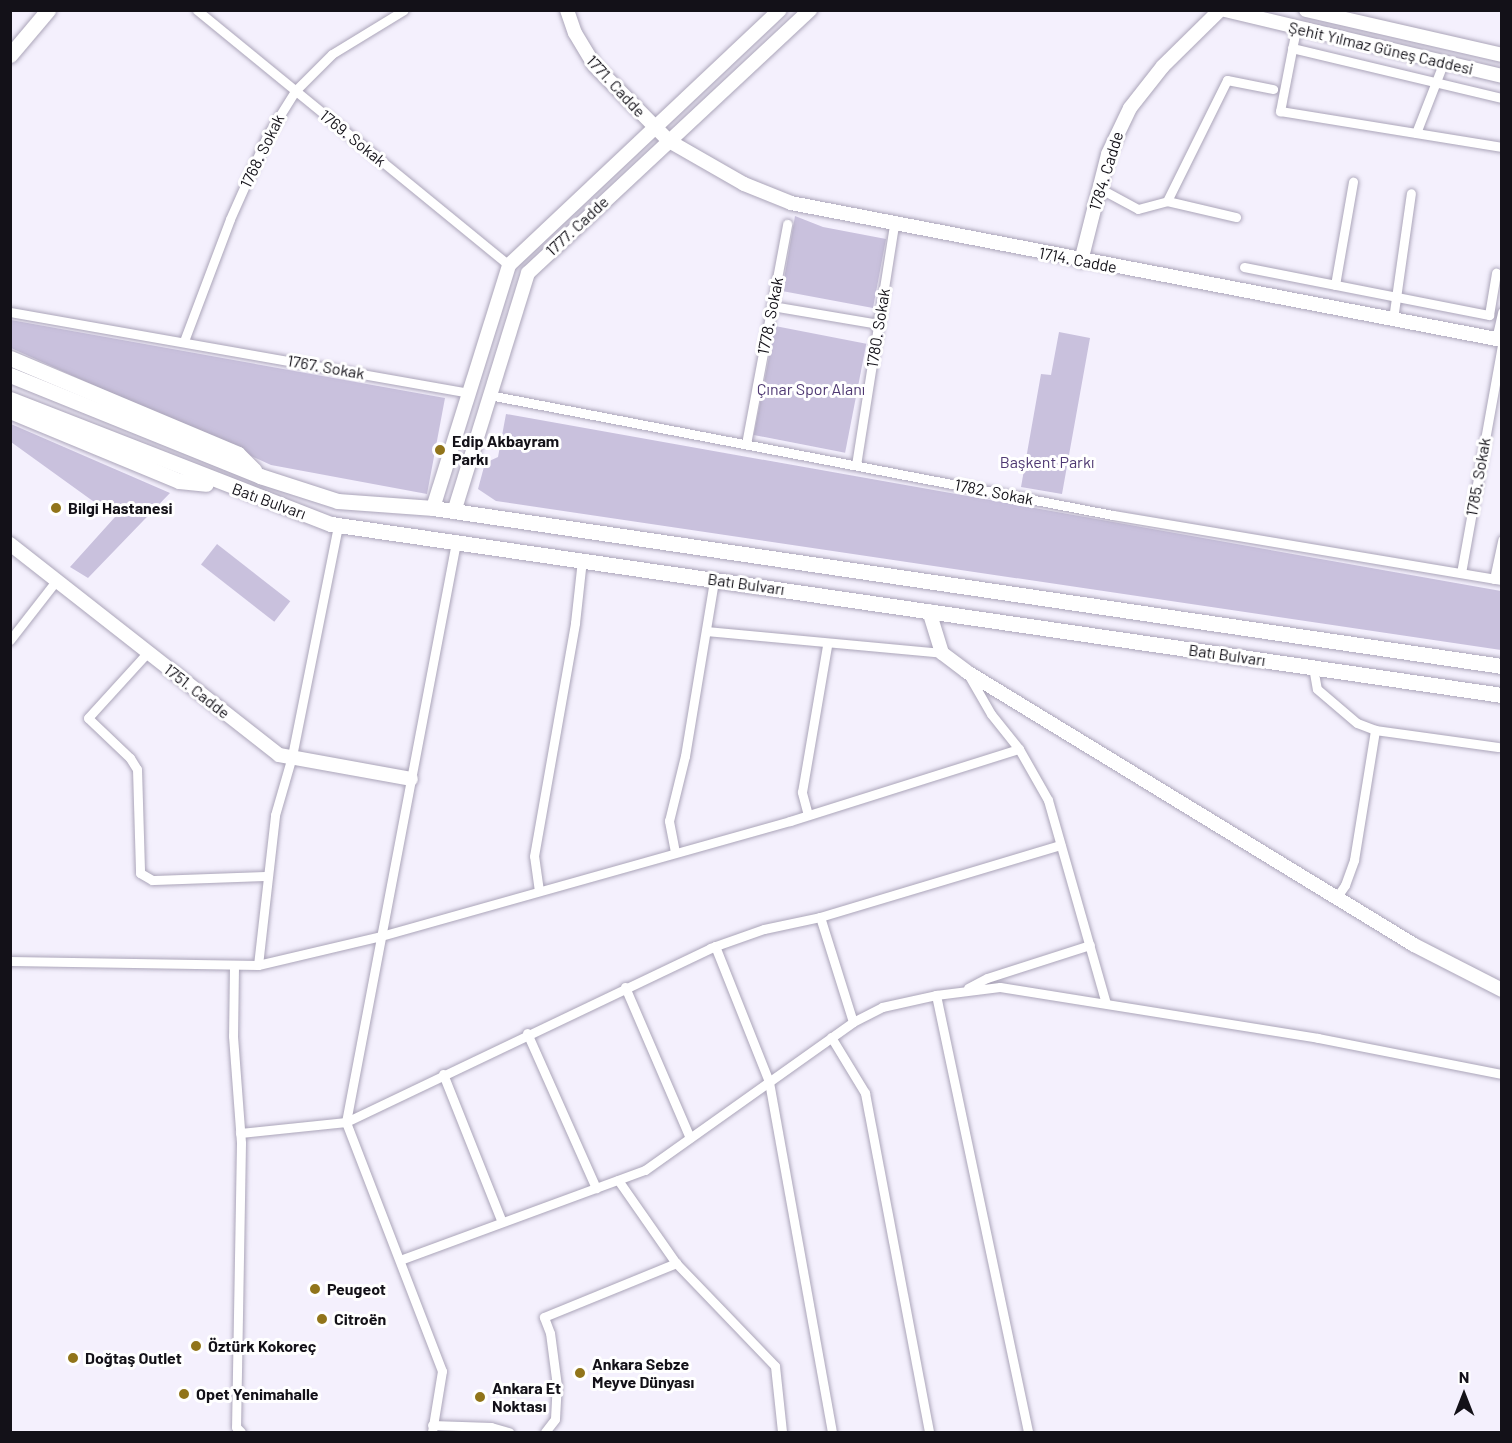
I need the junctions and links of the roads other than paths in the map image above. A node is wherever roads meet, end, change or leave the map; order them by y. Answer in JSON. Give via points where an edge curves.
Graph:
{"nodes":[{"id":1,"x":40,"y":10,"type":"edge"},
{"id":2,"x":48,"y":10,"type":"edge"},
{"id":3,"x":197,"y":10,"type":"edge"},
{"id":4,"x":405,"y":10,"type":"edge"},
{"id":5,"x":567,"y":10,"type":"edge"},
{"id":6,"x":780,"y":10,"type":"edge"},
{"id":7,"x":810,"y":10,"type":"edge"},
{"id":8,"x":1220,"y":10,"type":"edge"},
{"id":9,"x":1226,"y":10,"type":"edge"},
{"id":10,"x":1306,"y":10,"type":"edge"},
{"id":11,"x":1296,"y":29,"type":"junction"},
{"id":12,"x":10,"y":45,"type":"edge"},
{"id":13,"x":1292,"y":48,"type":"junction"},
{"id":14,"x":1502,"y":55,"type":"edge"},
{"id":15,"x":10,"y":56,"type":"edge"},
{"id":16,"x":1444,"y":61,"type":"junction"},
{"id":17,"x":1502,"y":76,"type":"edge"},
{"id":18,"x":1436,"y":80,"type":"junction"},
{"id":19,"x":1273,"y":89,"type":"dead end"},
{"id":20,"x":295,"y":91,"type":"junction"},
{"id":21,"x":1502,"y":98,"type":"edge"},
{"id":22,"x":655,"y":127,"type":"junction"},
{"id":23,"x":1416,"y":133,"type":"junction"},
{"id":24,"x":669,"y":141,"type":"junction"},
{"id":25,"x":1502,"y":147,"type":"edge"},
{"id":26,"x":1353,"y":182,"type":"dead end"},
{"id":27,"x":1100,"y":188,"type":"junction"},
{"id":28,"x":1411,"y":193,"type":"dead end"},
{"id":29,"x":1167,"y":201,"type":"junction"},
{"id":30,"x":1236,"y":217,"type":"dead end"},
{"id":31,"x":787,"y":224,"type":"dead end"},
{"id":32,"x":894,"y":226,"type":"junction"},
{"id":33,"x":1081,"y":261,"type":"junction"},
{"id":34,"x":509,"y":265,"type":"junction"},
{"id":35,"x":1244,"y":267,"type":"dead end"},
{"id":36,"x":1496,"y":273,"type":"dead end"},
{"id":37,"x":1335,"y":285,"type":"junction"},
{"id":38,"x":1396,"y":297,"type":"junction"},
{"id":39,"x":772,"y":306,"type":"junction"},
{"id":40,"x":10,"y":312,"type":"edge"},
{"id":41,"x":1502,"y":312,"type":"edge"},
{"id":42,"x":1393,"y":319,"type":"junction"},
{"id":43,"x":879,"y":324,"type":"junction"},
{"id":44,"x":184,"y":341,"type":"junction"},
{"id":45,"x":1500,"y":342,"type":"edge"},
{"id":46,"x":10,"y":358,"type":"edge"},
{"id":47,"x":10,"y":375,"type":"edge"},
{"id":48,"x":469,"y":393,"type":"junction"},
{"id":49,"x":489,"y":395,"type":"junction"},
{"id":50,"x":10,"y":399,"type":"edge"},
{"id":51,"x":10,"y":411,"type":"edge"},
{"id":52,"x":746,"y":444,"type":"junction"},
{"id":53,"x":855,"y":465,"type":"junction"},
{"id":54,"x":261,"y":476,"type":"junction"},
{"id":55,"x":218,"y":483,"type":"junction"},
{"id":56,"x":433,"y":508,"type":"junction"},
{"id":57,"x":454,"y":512,"type":"junction"},
{"id":58,"x":338,"y":525,"type":"junction"},
{"id":59,"x":1502,"y":540,"type":"edge"},
{"id":60,"x":456,"y":542,"type":"junction"},
{"id":61,"x":10,"y":544,"type":"edge"},
{"id":62,"x":582,"y":560,"type":"junction"},
{"id":63,"x":1461,"y":573,"type":"junction"},
{"id":64,"x":1498,"y":579,"type":"edge"},
{"id":65,"x":714,"y":580,"type":"junction"},
{"id":66,"x":56,"y":581,"type":"junction"},
{"id":67,"x":929,"y":611,"type":"junction"},
{"id":68,"x":706,"y":631,"type":"junction"},
{"id":69,"x":10,"y":640,"type":"edge"},
{"id":70,"x":827,"y":645,"type":"junction"},
{"id":71,"x":148,"y":652,"type":"junction"},
{"id":72,"x":942,"y":653,"type":"junction"},
{"id":73,"x":1502,"y":666,"type":"edge"},
{"id":74,"x":1313,"y":667,"type":"junction"},
{"id":75,"x":967,"y":672,"type":"junction"},
{"id":76,"x":1502,"y":695,"type":"edge"},
{"id":77,"x":1375,"y":730,"type":"junction"},
{"id":78,"x":1498,"y":747,"type":"dead end"},
{"id":79,"x":1019,"y":749,"type":"junction"},
{"id":80,"x":292,"y":756,"type":"junction"},
{"id":81,"x":411,"y":779,"type":"junction"},
{"id":82,"x":808,"y":815,"type":"junction"},
{"id":83,"x":1060,"y":845,"type":"junction"},
{"id":84,"x":675,"y":852,"type":"junction"},
{"id":85,"x":267,"y":876,"type":"junction"},
{"id":86,"x":539,"y":891,"type":"junction"},
{"id":87,"x":1336,"y":898,"type":"junction"},
{"id":88,"x":820,"y":917,"type":"junction"},
{"id":89,"x":381,"y":936,"type":"junction"},
{"id":90,"x":1090,"y":945,"type":"junction"},
{"id":91,"x":715,"y":946,"type":"junction"},
{"id":92,"x":10,"y":961,"type":"edge"},
{"id":93,"x":258,"y":965,"type":"junction"},
{"id":94,"x":234,"y":967,"type":"junction"},
{"id":95,"x":626,"y":987,"type":"junction"},
{"id":96,"x":1502,"y":990,"type":"edge"},
{"id":97,"x":963,"y":991,"type":"junction"},
{"id":98,"x":936,"y":994,"type":"junction"},
{"id":99,"x":1106,"y":1003,"type":"junction"},
{"id":100,"x":853,"y":1022,"type":"junction"},
{"id":101,"x":527,"y":1033,"type":"junction"},
{"id":102,"x":831,"y":1037,"type":"junction"},
{"id":103,"x":443,"y":1074,"type":"junction"},
{"id":104,"x":1502,"y":1074,"type":"edge"},
{"id":105,"x":769,"y":1082,"type":"junction"},
{"id":106,"x":346,"y":1122,"type":"junction"},
{"id":107,"x":240,"y":1133,"type":"junction"},
{"id":108,"x":690,"y":1138,"type":"junction"},
{"id":109,"x":618,"y":1180,"type":"junction"},
{"id":110,"x":596,"y":1188,"type":"junction"},
{"id":111,"x":502,"y":1222,"type":"junction"},
{"id":112,"x":400,"y":1260,"type":"junction"},
{"id":113,"x":676,"y":1263,"type":"junction"},
{"id":114,"x":432,"y":1429,"type":"edge"},
{"id":115,"x":242,"y":1432,"type":"edge"},
{"id":116,"x":509,"y":1432,"type":"edge"},
{"id":117,"x":544,"y":1432,"type":"edge"},
{"id":118,"x":782,"y":1432,"type":"edge"},
{"id":119,"x":832,"y":1432,"type":"edge"},
{"id":120,"x":929,"y":1432,"type":"edge"},
{"id":121,"x":1028,"y":1432,"type":"edge"}],
"edges":[{"from":1,"to":12,"type":"main road"},
{"from":2,"to":15,"type":"main road"},
{"from":3,"to":20,"type":"street","name":"1769. Sokak"},
{"from":4,"to":20,"type":"street","name":"1768. Sokak","via":[[332,54]]},
{"from":5,"to":22,"type":"main road","name":"1771. Cadde","via":[[594,65]]},
{"from":6,"to":22,"type":"main road","name":"1777. Cadde"},
{"from":7,"to":24,"type":"main road","name":"1777. Cadde"},
{"from":8,"to":27,"type":"main road","name":"1784. Cadde","via":[[1163,66],[1130,108],[1108,154]]},
{"from":9,"to":11,"type":"main road","name":"Şehit Yılmaz Güneş Caddesi"},
{"from":10,"to":14,"type":"main road","name":"Şehit Yılmaz Güneş Caddesi"},
{"from":11,"to":13,"type":"street"},
{"from":11,"to":16,"type":"main road","name":"Şehit Yılmaz Güneş Caddesi"},
{"from":13,"to":18,"type":"street"},
{"from":13,"to":23,"type":"street","via":[[1280,111]]},
{"from":16,"to":17,"type":"main road","name":"Şehit Yılmaz Güneş Caddesi"},
{"from":16,"to":18,"type":"street"},
{"from":18,"to":21,"type":"street"},
{"from":18,"to":23,"type":"street"},
{"from":19,"to":29,"type":"street","via":[[1227,80]]},
{"from":20,"to":34,"type":"street","name":"1769. Sokak"},
{"from":20,"to":44,"type":"street","name":"1768. Sokak","via":[[267,136],[230,219]]},
{"from":22,"to":24,"type":"main road","name":"1771. Cadde"},
{"from":22,"to":34,"type":"main road","name":"1777. Cadde"},
{"from":23,"to":25,"type":"street"},
{"from":24,"to":32,"type":"main road","name":"1714. Cadde","via":[[744,184],[783,200]]},
{"from":24,"to":49,"type":"main road","name":"1777. Cadde","via":[[528,273]]},
{"from":26,"to":37,"type":"street"},
{"from":27,"to":29,"type":"street","via":[[1138,209]]},
{"from":27,"to":33,"type":"main road","name":"1784. Cadde"},
{"from":28,"to":38,"type":"street"},
{"from":29,"to":30,"type":"street"},
{"from":31,"to":39,"type":"street","name":"1778. Sokak"},
{"from":32,"to":33,"type":"main road","name":"1714. Cadde"},
{"from":32,"to":43,"type":"street","name":"1780. Sokak"},
{"from":33,"to":42,"type":"main road","name":"1714. Cadde"},
{"from":34,"to":48,"type":"main road","name":"1777. Cadde"},
{"from":35,"to":37,"type":"street"},
{"from":36,"to":38,"type":"street","via":[[1489,315]]},
{"from":37,"to":38,"type":"street"},
{"from":38,"to":42,"type":"street"},
{"from":39,"to":43,"type":"street"},
{"from":39,"to":52,"type":"street","name":"1778. Sokak"},
{"from":40,"to":44,"type":"street","name":"1767. Sokak"},
{"from":41,"to":45,"type":"street","name":"1785. Sokak"},
{"from":42,"to":45,"type":"main road","name":"1714. Cadde"},
{"from":43,"to":53,"type":"street","name":"1780. Sokak"},
{"from":44,"to":48,"type":"street","name":"1767. Sokak"},
{"from":45,"to":63,"type":"street","name":"1785. Sokak"},
{"from":46,"to":54,"type":"main road","via":[[238,454]]},
{"from":47,"to":54,"type":"main road","name":"Batı Bulvarı"},
{"from":48,"to":56,"type":"main road","name":"1777. Cadde"},
{"from":49,"to":52,"type":"street","name":"1782. Sokak"},
{"from":49,"to":57,"type":"main road","name":"1777. Cadde"},
{"from":50,"to":55,"type":"main road","name":"Batı Bulvarı"},
{"from":51,"to":55,"type":"main road","via":[[178,481]]},
{"from":52,"to":53,"type":"street","name":"1782. Sokak"},
{"from":53,"to":63,"type":"street","name":"1782. Sokak","via":[[1113,515]]},
{"from":54,"to":56,"type":"main road","name":"Batı Bulvarı","via":[[338,501]]},
{"from":55,"to":58,"type":"main road","name":"Batı Bulvarı"},
{"from":56,"to":57,"type":"main road","name":"Batı Bulvarı"},
{"from":57,"to":73,"type":"main road","name":"Batı Bulvarı"},
{"from":58,"to":60,"type":"main road","name":"Batı Bulvarı"},
{"from":58,"to":80,"type":"street"},
{"from":59,"to":64,"type":"street"},
{"from":60,"to":62,"type":"main road","name":"Batı Bulvarı"},
{"from":60,"to":81,"type":"street"},
{"from":61,"to":66,"type":"main road","name":"1751. Cadde"},
{"from":62,"to":65,"type":"main road","name":"Batı Bulvarı"},
{"from":62,"to":86,"type":"street","via":[[575,623],[534,856]]},
{"from":63,"to":64,"type":"street","name":"1782. Sokak"},
{"from":65,"to":67,"type":"main road","name":"Batı Bulvarı"},
{"from":65,"to":68,"type":"street"},
{"from":66,"to":69,"type":"street"},
{"from":66,"to":71,"type":"main road","name":"1751. Cadde"},
{"from":67,"to":72,"type":"main road"},
{"from":67,"to":74,"type":"main road","name":"Batı Bulvarı"},
{"from":68,"to":70,"type":"street"},
{"from":68,"to":84,"type":"street","via":[[669,821]]},
{"from":70,"to":72,"type":"street"},
{"from":70,"to":82,"type":"street","via":[[802,792]]},
{"from":71,"to":80,"type":"main road","name":"1751. Cadde","via":[[279,755]]},
{"from":71,"to":85,"type":"street","via":[[88,718],[137,769],[140,873],[152,880]]},
{"from":72,"to":75,"type":"main road"},
{"from":74,"to":76,"type":"main road","name":"Batı Bulvarı"},
{"from":74,"to":77,"type":"street","via":[[1313,680],[1320,692],[1357,723]]},
{"from":75,"to":79,"type":"street","via":[[991,714]]},
{"from":75,"to":87,"type":"main road"},
{"from":77,"to":78,"type":"street"},
{"from":77,"to":87,"type":"street","via":[[1354,860],[1346,885]]},
{"from":79,"to":82,"type":"street"},
{"from":79,"to":83,"type":"street","via":[[1048,800]]},
{"from":80,"to":81,"type":"main road","name":"1751. Cadde"},
{"from":80,"to":85,"type":"street","via":[[275,815]]},
{"from":81,"to":89,"type":"street"},
{"from":82,"to":84,"type":"street"},
{"from":83,"to":88,"type":"street"},
{"from":83,"to":90,"type":"street"},
{"from":84,"to":86,"type":"street"},
{"from":85,"to":93,"type":"street"},
{"from":86,"to":89,"type":"street"},
{"from":87,"to":96,"type":"main road","via":[[1414,945]]},
{"from":88,"to":91,"type":"street","via":[[764,929]]},
{"from":88,"to":100,"type":"street"},
{"from":89,"to":93,"type":"street"},
{"from":89,"to":106,"type":"street"},
{"from":90,"to":97,"type":"street","via":[[987,978]]},
{"from":90,"to":99,"type":"street"},
{"from":91,"to":95,"type":"street"},
{"from":91,"to":105,"type":"street"},
{"from":92,"to":94,"type":"street"},
{"from":93,"to":94,"type":"street"},
{"from":94,"to":107,"type":"street","via":[[233,1036]]},
{"from":95,"to":101,"type":"street"},
{"from":95,"to":108,"type":"street"},
{"from":97,"to":98,"type":"street"},
{"from":97,"to":99,"type":"street","via":[[1000,987]]},
{"from":98,"to":100,"type":"street","via":[[882,1007]]},
{"from":98,"to":121,"type":"street"},
{"from":99,"to":104,"type":"street"},
{"from":100,"to":102,"type":"street"},
{"from":101,"to":103,"type":"street"},
{"from":101,"to":110,"type":"street"},
{"from":102,"to":105,"type":"street"},
{"from":102,"to":120,"type":"street","via":[[865,1093]]},
{"from":103,"to":106,"type":"street"},
{"from":103,"to":111,"type":"street"},
{"from":105,"to":108,"type":"street"},
{"from":105,"to":119,"type":"street"},
{"from":106,"to":107,"type":"street"},
{"from":106,"to":112,"type":"street"},
{"from":107,"to":115,"type":"street","via":[[236,1427]]},
{"from":108,"to":109,"type":"street","via":[[645,1170]]},
{"from":109,"to":110,"type":"street"},
{"from":109,"to":113,"type":"street"},
{"from":110,"to":111,"type":"street"},
{"from":111,"to":112,"type":"street"},
{"from":112,"to":114,"type":"street","via":[[442,1371]]},
{"from":113,"to":117,"type":"street","via":[[544,1317],[557,1386],[555,1419]]},
{"from":113,"to":118,"type":"street","via":[[775,1366]]},
{"from":114,"to":116,"type":"street","via":[[491,1427]]}]}
